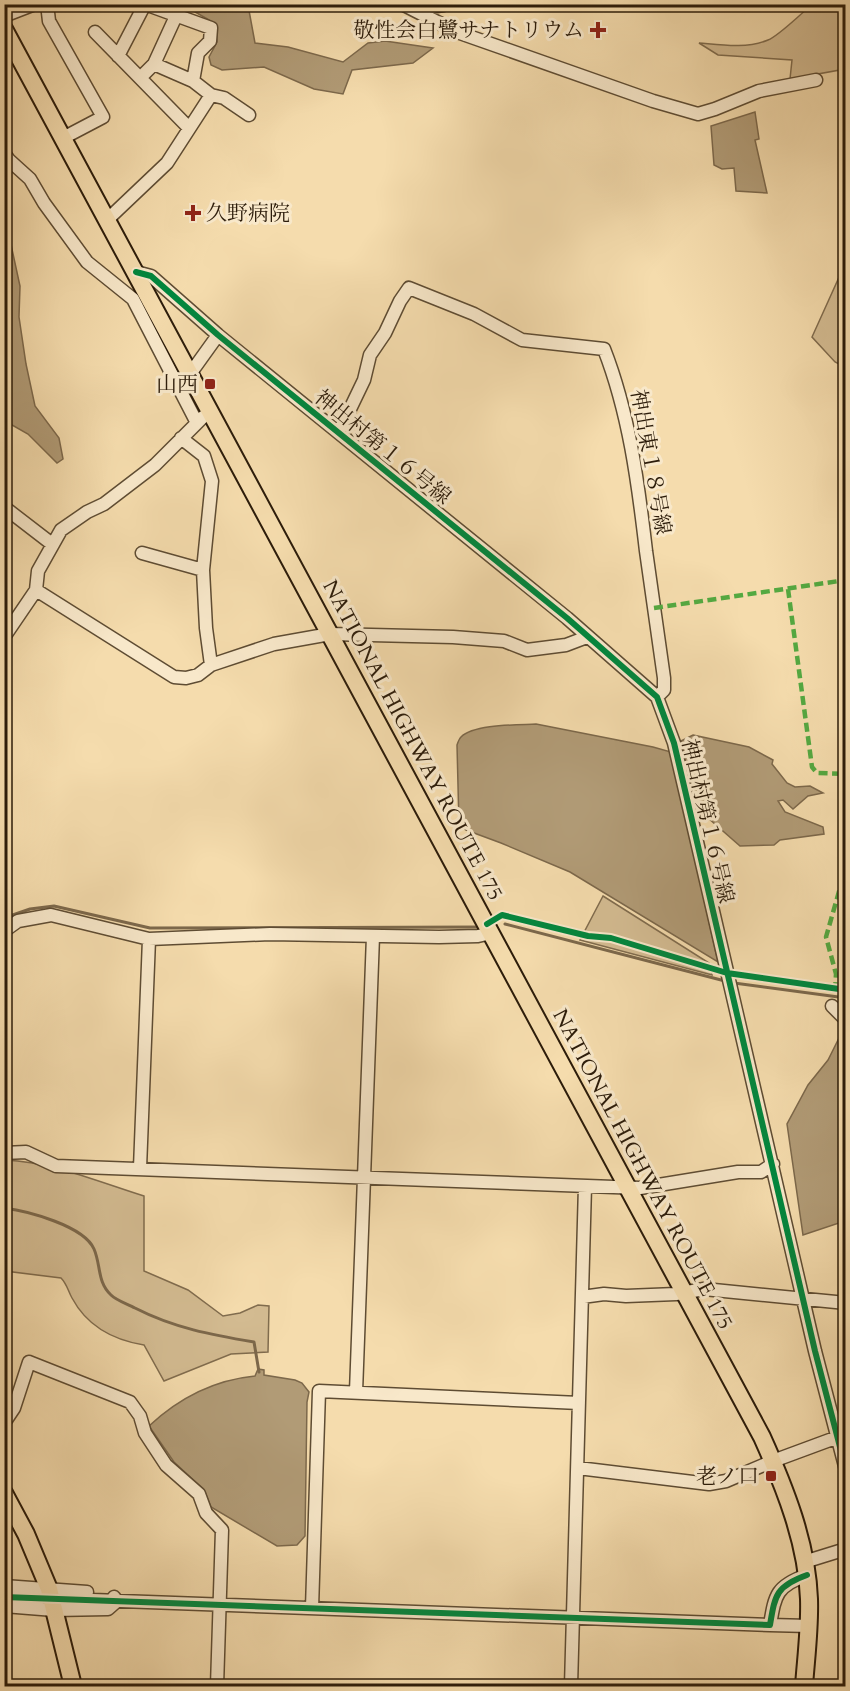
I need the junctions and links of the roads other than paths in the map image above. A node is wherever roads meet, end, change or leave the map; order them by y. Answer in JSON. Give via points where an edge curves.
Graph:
{"nodes":[{"id":1,"x":35,"y":4,"type":"edge"},
{"id":2,"x":47,"y":4,"type":"edge"},
{"id":3,"x":145,"y":4,"type":"edge"},
{"id":4,"x":444,"y":6,"type":"edge"},
{"id":5,"x":408,"y":7,"type":"edge"},
{"id":6,"x":4,"y":16,"type":"edge"},
{"id":7,"x":176,"y":16,"type":"junction"},
{"id":8,"x":4,"y":29,"type":"edge"},
{"id":9,"x":95,"y":32,"type":"dead end"},
{"id":10,"x":118,"y":56,"type":"junction"},
{"id":11,"x":154,"y":64,"type":"junction"},
{"id":12,"x":140,"y":78,"type":"junction"},
{"id":13,"x":816,"y":80,"type":"dead end"},
{"id":14,"x":193,"y":81,"type":"junction"},
{"id":15,"x":211,"y":95,"type":"junction"},
{"id":16,"x":249,"y":115,"type":"dead end"},
{"id":17,"x":189,"y":128,"type":"junction"},
{"id":18,"x":63,"y":138,"type":"junction"},
{"id":19,"x":4,"y":153,"type":"edge"},
{"id":20,"x":107,"y":220,"type":"junction"},
{"id":21,"x":136,"y":272,"type":"junction"},
{"id":22,"x":218,"y":335,"type":"junction"},
{"id":23,"x":190,"y":374,"type":"junction"},
{"id":24,"x":210,"y":410,"type":"junction"},
{"id":25,"x":197,"y":423,"type":"junction"},
{"id":26,"x":339,"y":432,"type":"junction"},
{"id":27,"x":181,"y":438,"type":"junction"},
{"id":28,"x":4,"y":507,"type":"edge"},
{"id":29,"x":52,"y":544,"type":"junction"},
{"id":30,"x":142,"y":553,"type":"dead end"},
{"id":31,"x":203,"y":570,"type":"junction"},
{"id":32,"x":36,"y":590,"type":"junction"},
{"id":33,"x":330,"y":634,"type":"junction"},
{"id":34,"x":4,"y":637,"type":"edge"},
{"id":35,"x":587,"y":637,"type":"junction"},
{"id":36,"x":211,"y":665,"type":"junction"},
{"id":37,"x":657,"y":697,"type":"junction"},
{"id":38,"x":4,"y":931,"type":"edge"},
{"id":39,"x":491,"y":933,"type":"junction"},
{"id":40,"x":373,"y":936,"type":"junction"},
{"id":41,"x":149,"y":939,"type":"junction"},
{"id":42,"x":832,"y":1006,"type":"dead end"},
{"id":43,"x":846,"y":1020,"type":"edge"},
{"id":44,"x":4,"y":1153,"type":"edge"},
{"id":45,"x":773,"y":1164,"type":"junction"},
{"id":46,"x":140,"y":1168,"type":"junction"},
{"id":47,"x":364,"y":1177,"type":"junction"},
{"id":48,"x":585,"y":1186,"type":"junction"},
{"id":49,"x":627,"y":1187,"type":"junction"},
{"id":50,"x":686,"y":1293,"type":"junction"},
{"id":51,"x":582,"y":1297,"type":"junction"},
{"id":52,"x":804,"y":1298,"type":"junction"},
{"id":53,"x":846,"y":1303,"type":"edge"},
{"id":54,"x":356,"y":1392,"type":"junction"},
{"id":55,"x":579,"y":1402,"type":"junction"},
{"id":56,"x":4,"y":1423,"type":"edge"},
{"id":57,"x":841,"y":1436,"type":"edge"},
{"id":58,"x":773,"y":1461,"type":"junction"},
{"id":59,"x":578,"y":1468,"type":"junction"},
{"id":60,"x":846,"y":1470,"type":"edge"},
{"id":61,"x":4,"y":1493,"type":"edge"},
{"id":62,"x":846,"y":1549,"type":"edge"},
{"id":63,"x":805,"y":1569,"type":"junction"},
{"id":64,"x":4,"y":1586,"type":"edge"},
{"id":65,"x":49,"y":1589,"type":"junction"},
{"id":66,"x":4,"y":1597,"type":"edge"},
{"id":67,"x":20,"y":1597,"type":"tunnel mouth"},
{"id":68,"x":117,"y":1601,"type":"junction"},
{"id":69,"x":60,"y":1604,"type":"junction"},
{"id":70,"x":220,"y":1605,"type":"junction"},
{"id":71,"x":4,"y":1606,"type":"edge"},
{"id":72,"x":312,"y":1608,"type":"junction"},
{"id":73,"x":572,"y":1618,"type":"junction"},
{"id":74,"x":770,"y":1625,"type":"junction"},
{"id":75,"x":809,"y":1626,"type":"junction"},
{"id":76,"x":73,"y":1686,"type":"edge"},
{"id":77,"x":217,"y":1686,"type":"edge"},
{"id":78,"x":571,"y":1686,"type":"edge"},
{"id":79,"x":804,"y":1686,"type":"edge"}],
"edges":[{"from":1,"to":6,"type":"street"},
{"from":2,"to":18,"type":"street","via":[[49,21],[103,117]]},
{"from":3,"to":7,"type":"street"},
{"from":3,"to":10,"type":"street"},
{"from":4,"to":5,"type":"street"},
{"from":5,"to":13,"type":"street","via":[[457,32],[698,114],[759,91]]},
{"from":7,"to":11,"type":"street"},
{"from":7,"to":14,"type":"street","via":[[211,28],[210,42],[198,52]]},
{"from":8,"to":18,"type":"highway","name":"NATIONAL HIGHWAY ROUTE 175"},
{"from":9,"to":10,"type":"street"},
{"from":10,"to":12,"type":"street"},
{"from":11,"to":12,"type":"street"},
{"from":11,"to":14,"type":"street"},
{"from":12,"to":17,"type":"street"},
{"from":14,"to":15,"type":"street"},
{"from":15,"to":16,"type":"street","via":[[224,98]]},
{"from":15,"to":17,"type":"street"},
{"from":17,"to":20,"type":"street","via":[[167,163]]},
{"from":18,"to":20,"type":"highway","name":"NATIONAL HIGHWAY ROUTE 175"},
{"from":19,"to":25,"type":"street","via":[[30,179],[87,262],[133,299]]},
{"from":20,"to":21,"type":"highway","name":"NATIONAL HIGHWAY ROUTE 175"},
{"from":21,"to":22,"type":"street","name":"神出村第１６号線","via":[[151,276]]},
{"from":21,"to":23,"type":"highway","name":"NATIONAL HIGHWAY ROUTE 175"},
{"from":22,"to":23,"type":"street"},
{"from":22,"to":26,"type":"street","name":"神出村第１６号線"},
{"from":23,"to":24,"type":"highway","name":"NATIONAL HIGHWAY ROUTE 175"},
{"from":24,"to":25,"type":"street"},
{"from":24,"to":33,"type":"highway","name":"NATIONAL HIGHWAY ROUTE 175"},
{"from":25,"to":27,"type":"street"},
{"from":26,"to":35,"type":"street","name":"神出村第１６号線"},
{"from":26,"to":37,"type":"street","name":"神出東１８号線","via":[[364,380],[370,355],[409,288],[474,314],[522,340],[604,348],[618,385],[632,450],[664,678],[664,690]]},
{"from":27,"to":29,"type":"street","via":[[155,465],[62,530]]},
{"from":27,"to":31,"type":"street","via":[[204,456],[212,481]]},
{"from":28,"to":29,"type":"street"},
{"from":29,"to":32,"type":"street","via":[[38,571]]},
{"from":30,"to":31,"type":"street"},
{"from":31,"to":36,"type":"street"},
{"from":32,"to":34,"type":"street"},
{"from":32,"to":36,"type":"street","via":[[174,677],[198,675]]},
{"from":33,"to":35,"type":"street","via":[[504,640],[527,650],[566,645]]},
{"from":33,"to":36,"type":"street","via":[[274,644]]},
{"from":33,"to":39,"type":"highway","name":"NATIONAL HIGHWAY ROUTE 175"},
{"from":35,"to":37,"type":"street","name":"神出村第１６号線"},
{"from":37,"to":45,"type":"street","name":"神出村第１６号線","via":[[674,743]]},
{"from":38,"to":41,"type":"street","via":[[18,921],[51,915]]},
{"from":39,"to":40,"type":"street"},
{"from":39,"to":49,"type":"highway","name":"NATIONAL HIGHWAY ROUTE 175"},
{"from":40,"to":41,"type":"street","via":[[270,934]]},
{"from":40,"to":47,"type":"street"},
{"from":41,"to":46,"type":"street"},
{"from":42,"to":43,"type":"street"},
{"from":44,"to":46,"type":"street","via":[[26,1152],[56,1166]]},
{"from":45,"to":49,"type":"street","via":[[761,1172]]},
{"from":45,"to":52,"type":"street","name":"神出村第１６号線"},
{"from":46,"to":47,"type":"street"},
{"from":47,"to":48,"type":"street"},
{"from":47,"to":54,"type":"street"},
{"from":48,"to":49,"type":"street"},
{"from":48,"to":51,"type":"street"},
{"from":49,"to":50,"type":"highway","name":"NATIONAL HIGHWAY ROUTE 175"},
{"from":50,"to":51,"type":"street"},
{"from":50,"to":52,"type":"street","via":[[704,1289]]},
{"from":50,"to":58,"type":"highway","name":"NATIONAL HIGHWAY ROUTE 175"},
{"from":51,"to":55,"type":"street"},
{"from":52,"to":53,"type":"street"},
{"from":52,"to":57,"type":"street","name":"神出村第１６号線"},
{"from":54,"to":55,"type":"street"},
{"from":54,"to":72,"type":"street","via":[[319,1391]]},
{"from":55,"to":59,"type":"street"},
{"from":56,"to":70,"type":"street","via":[[15,1408],[29,1362],[130,1402],[166,1465],[199,1494],[206,1513],[222,1530]]},
{"from":57,"to":58,"type":"street"},
{"from":57,"to":60,"type":"street","name":"神出村第１６号線"},
{"from":58,"to":59,"type":"street","via":[[709,1484]]},
{"from":58,"to":63,"type":"highway","name":"NATIONAL HIGHWAY ROUTE 175","via":[[787,1496]]},
{"from":59,"to":73,"type":"street"},
{"from":61,"to":65,"type":"highway"},
{"from":62,"to":63,"type":"street"},
{"from":63,"to":74,"type":"street","via":[[774,1598]]},
{"from":63,"to":75,"type":"highway","name":"NATIONAL HIGHWAY ROUTE 175"},
{"from":64,"to":65,"type":"street"},
{"from":65,"to":68,"type":"street","via":[[112,1593]]},
{"from":65,"to":69,"type":"highway"},
{"from":66,"to":67,"type":"street"},
{"from":68,"to":69,"type":"street","via":[[108,1609]]},
{"from":68,"to":70,"type":"street"},
{"from":69,"to":71,"type":"street"},
{"from":69,"to":76,"type":"highway"},
{"from":70,"to":72,"type":"street"},
{"from":70,"to":77,"type":"street"},
{"from":72,"to":73,"type":"street"},
{"from":73,"to":74,"type":"street"},
{"from":73,"to":78,"type":"street"},
{"from":74,"to":75,"type":"street"},
{"from":75,"to":79,"type":"highway","name":"NATIONAL HIGHWAY ROUTE 175"}]}
